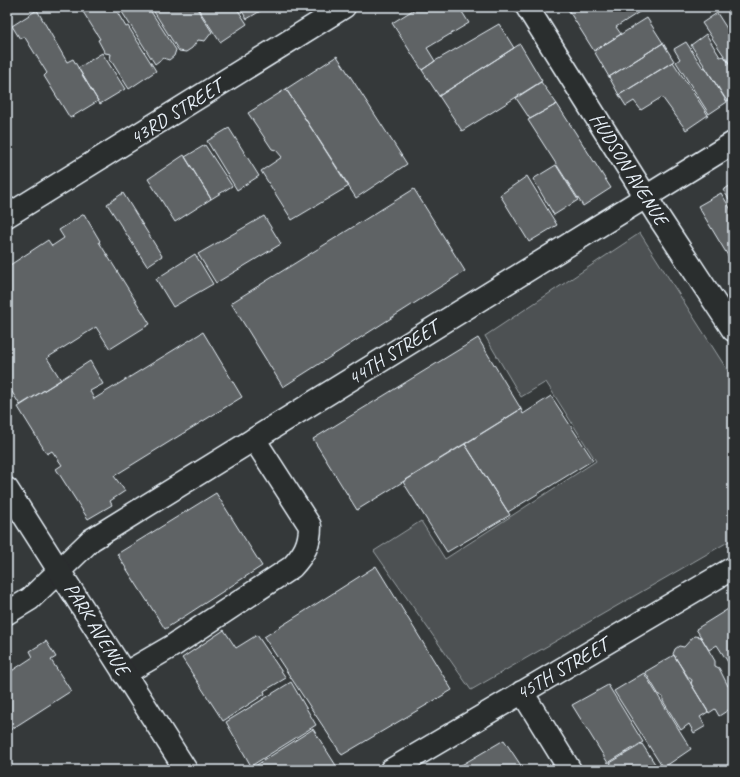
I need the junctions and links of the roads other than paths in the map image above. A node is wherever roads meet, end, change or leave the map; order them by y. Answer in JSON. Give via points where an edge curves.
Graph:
{"nodes":[{"id":1,"x":344,"y":7,"type":"edge"},
{"id":2,"x":527,"y":7,"type":"edge"},
{"id":3,"x":733,"y":143,"type":"edge"},
{"id":4,"x":646,"y":197,"type":"junction"},
{"id":5,"x":7,"y":216,"type":"edge"},
{"id":6,"x":733,"y":330,"type":"edge"},
{"id":7,"x":254,"y":439,"type":"junction"},
{"id":8,"x":7,"y":489,"type":"edge"},
{"id":9,"x":733,"y":568,"type":"edge"},
{"id":10,"x":60,"y":570,"type":"junction"},
{"id":11,"x":7,"y":613,"type":"edge"},
{"id":12,"x":124,"y":674,"type":"junction"},
{"id":13,"x":522,"y":692,"type":"junction"},
{"id":14,"x":186,"y":770,"type":"edge"},
{"id":15,"x":390,"y":770,"type":"edge"},
{"id":16,"x":570,"y":770,"type":"edge"}],
"edges":[{"from":1,"to":5,"type":"street","name":"43RD STREET"},
{"from":2,"to":4,"type":"street","name":"HUDSON AVENUE"},
{"from":3,"to":4,"type":"street","name":"44TH STREET"},
{"from":4,"to":6,"type":"street","name":"HUDSON AVENUE"},
{"from":4,"to":7,"type":"street","name":"44TH STREET"},
{"from":7,"to":10,"type":"street","name":"44TH STREET","via":[[90,540]]},
{"from":7,"to":12,"type":"street","via":[[310,526],[310,537],[304,553],[292,567],[174,645]]},
{"from":8,"to":10,"type":"street","name":"PARK AVENUE"},
{"from":9,"to":13,"type":"street","name":"45TH STREET"},
{"from":10,"to":11,"type":"street","name":"44TH STREET","via":[[30,598]]},
{"from":10,"to":12,"type":"street","name":"PARK AVENUE"},
{"from":12,"to":14,"type":"street","name":"PARK AVENUE"},
{"from":13,"to":15,"type":"street","name":"45TH STREET"},
{"from":13,"to":16,"type":"street"}]}
